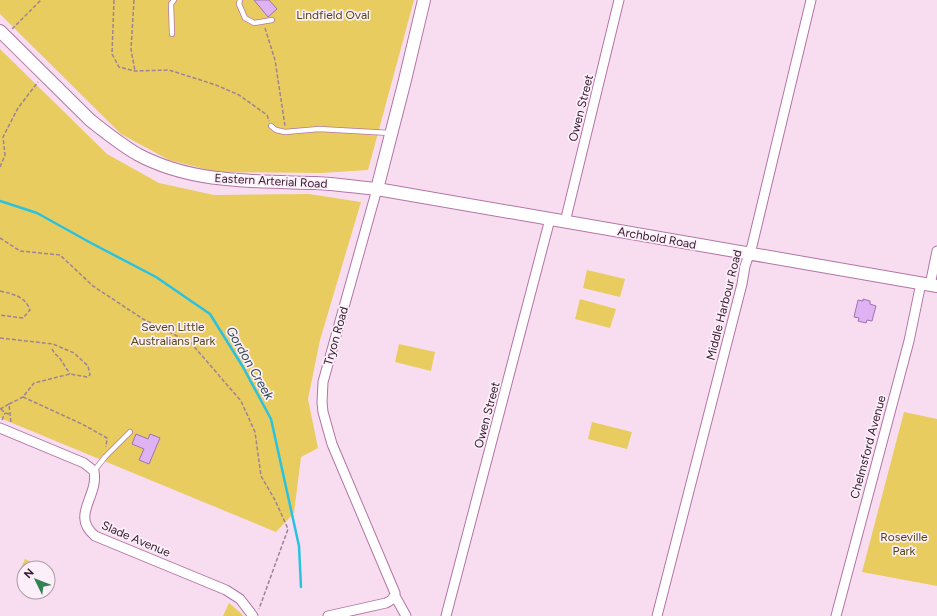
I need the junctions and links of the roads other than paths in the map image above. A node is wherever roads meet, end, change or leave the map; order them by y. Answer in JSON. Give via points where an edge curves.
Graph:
{"nodes":[{"id":1,"x":174,"y":0,"type":"edge"},
{"id":2,"x":240,"y":0,"type":"edge"},
{"id":3,"x":424,"y":0,"type":"edge"},
{"id":4,"x":619,"y":0,"type":"edge"},
{"id":5,"x":811,"y":0,"type":"edge"},
{"id":6,"x":272,"y":20,"type":"dead end"},
{"id":7,"x":3,"y":34,"type":"edge"},
{"id":8,"x":172,"y":34,"type":"dead end"},
{"id":9,"x":271,"y":126,"type":"road end"},
{"id":10,"x":391,"y":133,"type":"junction"},
{"id":11,"x":377,"y":189,"type":"junction"},
{"id":12,"x":550,"y":219,"type":"junction"},
{"id":13,"x":565,"y":222,"type":"junction"},
{"id":14,"x":937,"y":251,"type":"edge"},
{"id":15,"x":748,"y":254,"type":"junction"},
{"id":16,"x":929,"y":285,"type":"edge"},
{"id":17,"x":4,"y":430,"type":"edge"},
{"id":18,"x":130,"y":432,"type":"dead end"},
{"id":19,"x":94,"y":471,"type":"junction"},
{"id":20,"x":395,"y":596,"type":"junction"},
{"id":21,"x":256,"y":613,"type":"edge"},
{"id":22,"x":328,"y":616,"type":"edge"},
{"id":23,"x":406,"y":616,"type":"edge"},
{"id":24,"x":446,"y":616,"type":"edge"},
{"id":25,"x":657,"y":616,"type":"edge"},
{"id":26,"x":836,"y":616,"type":"edge"}],
"edges":[{"from":1,"to":8,"type":"lane","via":[[171,4]]},
{"from":2,"to":6,"type":"lane","via":[[239,4],[245,18],[254,23]]},
{"from":3,"to":10,"type":"main road","name":"Tryon Road"},
{"from":4,"to":13,"type":"street","name":"Owen Street"},
{"from":5,"to":15,"type":"street","name":"Middle Harbour Road"},
{"from":7,"to":11,"type":"main road","name":"Eastern Arterial Road","via":[[90,120],[138,154],[177,170],[226,180],[318,183]]},
{"from":9,"to":10,"type":"lane","via":[[285,132],[319,129]]},
{"from":10,"to":11,"type":"main road","name":"Tryon Road"},
{"from":11,"to":12,"type":"main road","name":"Archbold Road"},
{"from":11,"to":20,"type":"street","name":"Tryon Road","via":[[323,382],[322,402],[332,444]]},
{"from":12,"to":13,"type":"main road","name":"Archbold Road"},
{"from":12,"to":24,"type":"street","name":"Owen Street"},
{"from":13,"to":15,"type":"main road","name":"Archbold Road"},
{"from":14,"to":16,"type":"street","name":"Chelmsford Avenue"},
{"from":15,"to":16,"type":"main road","name":"Archbold Road"},
{"from":15,"to":25,"type":"street","name":"Middle Harbour Road"},
{"from":16,"to":26,"type":"street","name":"Chelmsford Avenue","via":[[909,341]]},
{"from":17,"to":19,"type":"street","via":[[84,463]]},
{"from":18,"to":19,"type":"lane"},
{"from":19,"to":21,"type":"street","name":"Slade Avenue","via":[[94,487],[84,518],[88,531],[101,539],[226,590]]},
{"from":20,"to":22,"type":"street","via":[[386,604]]},
{"from":20,"to":23,"type":"street","name":"Tryon Road"}]}
